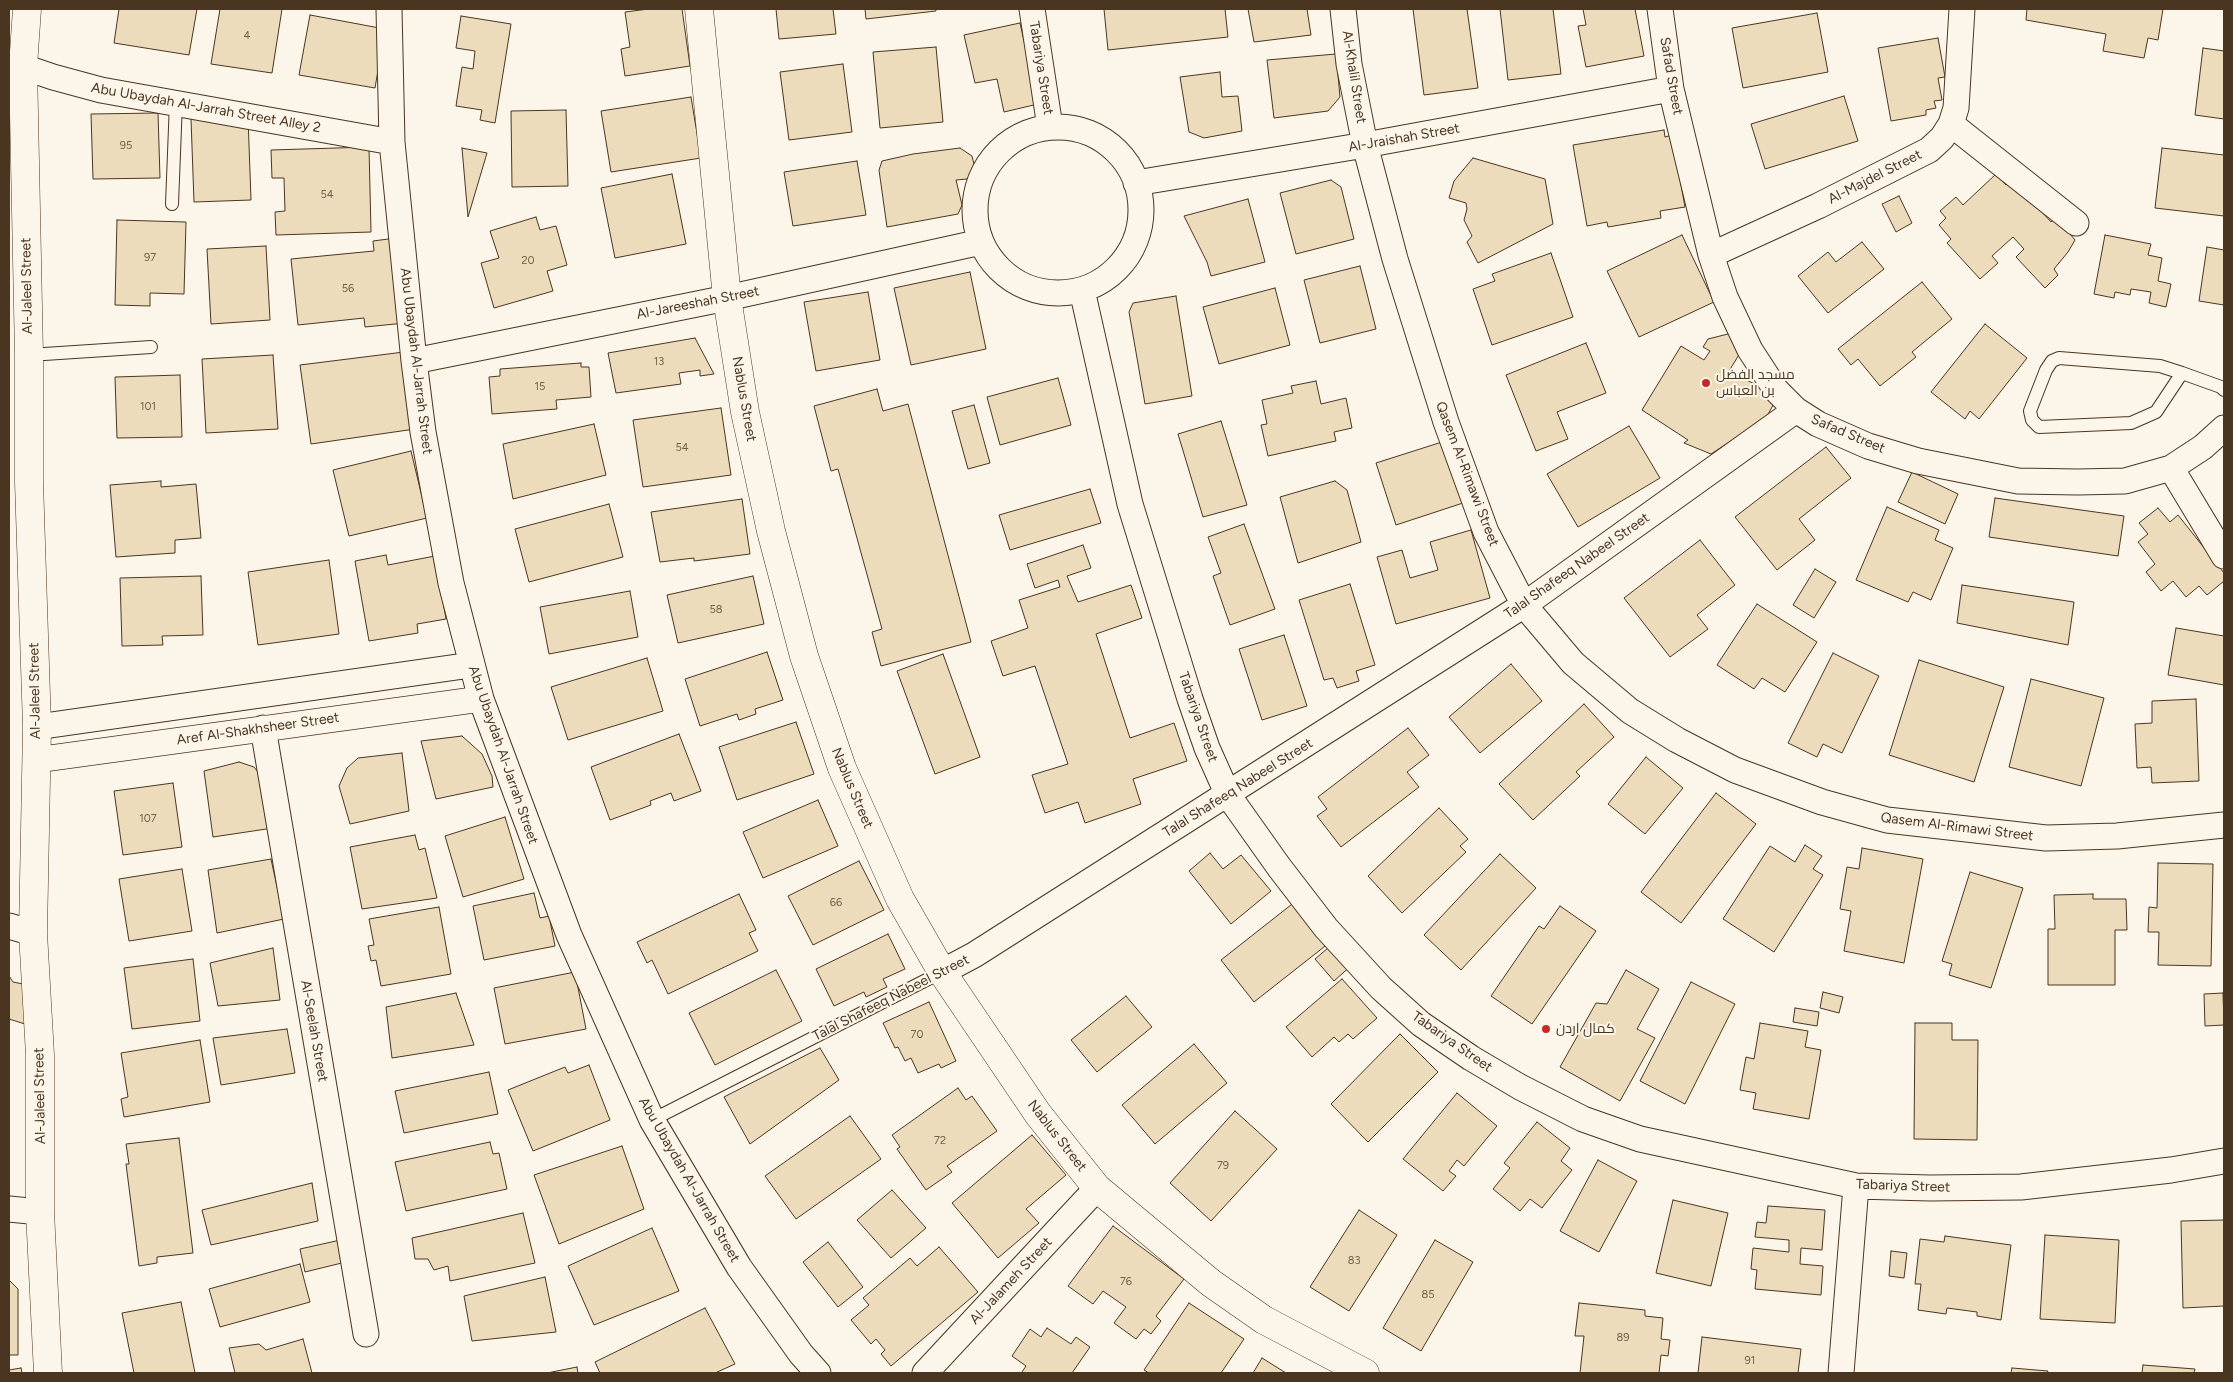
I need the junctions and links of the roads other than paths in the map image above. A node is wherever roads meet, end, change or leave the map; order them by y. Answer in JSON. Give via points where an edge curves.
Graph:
{"nodes":[{"id":1,"x":27,"y":9,"type":"edge"},
{"id":2,"x":389,"y":9,"type":"edge"},
{"id":3,"x":699,"y":9,"type":"edge"},
{"id":4,"x":1032,"y":9,"type":"edge"},
{"id":5,"x":1343,"y":9,"type":"edge"},
{"id":6,"x":1660,"y":9,"type":"edge"},
{"id":7,"x":1962,"y":9,"type":"edge"},
{"id":8,"x":16,"y":64,"type":"edge"},
{"id":9,"x":1672,"y":89,"type":"junction"},
{"id":10,"x":176,"y":102,"type":"junction"},
{"id":11,"x":1951,"y":124,"type":"junction"},
{"id":12,"x":1050,"y":127,"type":"junction"},
{"id":13,"x":392,"y":142,"type":"junction"},
{"id":14,"x":1365,"y":145,"type":"junction"},
{"id":15,"x":1136,"y":183,"type":"junction"},
{"id":16,"x":172,"y":204,"type":"dead end"},
{"id":17,"x":2076,"y":223,"type":"dead end"},
{"id":18,"x":981,"y":242,"type":"junction"},
{"id":19,"x":1711,"y":254,"type":"junction"},
{"id":20,"x":1082,"y":290,"type":"junction"},
{"id":21,"x":727,"y":298,"type":"junction"},
{"id":22,"x":151,"y":347,"type":"dead end"},
{"id":23,"x":28,"y":355,"type":"junction"},
{"id":24,"x":414,"y":361,"type":"junction"},
{"id":25,"x":2182,"y":373,"type":"junction"},
{"id":26,"x":2224,"y":390,"type":"edge"},
{"id":27,"x":1796,"y":410,"type":"junction"},
{"id":28,"x":2224,"y":428,"type":"edge"},
{"id":29,"x":2171,"y":468,"type":"junction"},
{"id":30,"x":2224,"y":556,"type":"edge"},
{"id":31,"x":1524,"y":606,"type":"junction"},
{"id":32,"x":471,"y":665,"type":"junction"},
{"id":33,"x":481,"y":699,"type":"junction"},
{"id":34,"x":37,"y":727,"type":"junction"},
{"id":35,"x":263,"y":728,"type":"junction"},
{"id":36,"x":36,"y":760,"type":"junction"},
{"id":37,"x":1228,"y":795,"type":"junction"},
{"id":38,"x":2224,"y":825,"type":"edge"},
{"id":39,"x":21,"y":930,"type":"edge"},
{"id":40,"x":942,"y":972,"type":"junction"},
{"id":41,"x":652,"y":1120,"type":"junction"},
{"id":42,"x":2224,"y":1161,"type":"edge"},
{"id":43,"x":1856,"y":1186,"type":"junction"},
{"id":44,"x":1098,"y":1188,"type":"junction"},
{"id":45,"x":9,"y":1209,"type":"edge"},
{"id":46,"x":40,"y":1212,"type":"junction"},
{"id":47,"x":366,"y":1334,"type":"dead end"},
{"id":48,"x":48,"y":1373,"type":"edge"},
{"id":49,"x":818,"y":1373,"type":"edge"},
{"id":50,"x":925,"y":1373,"type":"edge"},
{"id":51,"x":1365,"y":1373,"type":"edge"},
{"id":52,"x":1841,"y":1373,"type":"edge"}],
"edges":[{"from":1,"to":8,"type":"street","name":"Al-Jaleel Street"},
{"from":2,"to":13,"type":"street","name":"Abu Ubaydah Al-Jarrah Street"},
{"from":3,"to":21,"type":"street","name":"Nablus Street"},
{"from":4,"to":12,"type":"street","name":"Tabariya Street"},
{"from":5,"to":14,"type":"street","name":"Al-Khalil Street","via":[[1349,64]]},
{"from":6,"to":9,"type":"street","name":"Safad Street"},
{"from":7,"to":11,"type":"street","name":"Al-Majdel Street","via":[[1959,86]]},
{"from":8,"to":10,"type":"street","name":"Abu Ubaydah Al-Jarrah Street Alley 2","via":[[53,78],[101,90]]},
{"from":8,"to":23,"type":"street","name":"Al-Jaleel Street"},
{"from":9,"to":14,"type":"street","name":"Al-Jraishah Street"},
{"from":9,"to":19,"type":"street","name":"Safad Street"},
{"from":10,"to":13,"type":"street","name":"Abu Ubaydah Al-Jarrah Street Alley 2"},
{"from":10,"to":16,"type":"lane"},
{"from":11,"to":17,"type":"street"},
{"from":11,"to":19,"type":"street","name":"Al-Majdel Street","via":[[1929,150],[1818,206]]},
{"from":12,"to":15,"type":"street","via":[[1077,130],[1103,140],[1123,159]]},
{"from":12,"to":18,"type":"street","via":[[1025,133],[1003,147],[987,167],[977,191],[975,217]]},
{"from":13,"to":24,"type":"street","name":"Abu Ubaydah Al-Jarrah Street"},
{"from":14,"to":15,"type":"street","name":"Al-Jraishah Street"},
{"from":14,"to":31,"type":"street","name":"Qasem Al-Rimawi Street","via":[[1395,259],[1446,422],[1486,532]]},
{"from":15,"to":20,"type":"street","via":[[1141,205],[1132,248],[1114,271]]},
{"from":18,"to":20,"type":"street","via":[[1005,274],[1023,286],[1042,292]]},
{"from":18,"to":21,"type":"street","name":"Al-Jareeshah Street"},
{"from":19,"to":27,"type":"street","name":"Safad Street","via":[[1725,297],[1750,350],[1776,390]]},
{"from":20,"to":37,"type":"street","name":"Tabariya Street","via":[[1130,504],[1190,699]]},
{"from":21,"to":24,"type":"street","name":"Al-Jareeshah Street"},
{"from":21,"to":40,"type":"street","name":"Nablus Street","via":[[744,412],[804,656],[842,768],[900,899]]},
{"from":22,"to":23,"type":"lane"},
{"from":23,"to":34,"type":"street","name":"Al-Jaleel Street"},
{"from":24,"to":32,"type":"street","name":"Abu Ubaydah Al-Jarrah Street","via":[[450,583]]},
{"from":25,"to":25,"type":"lane","via":[[2160,366],[2059,358],[2052,361],[2046,370],[2030,411],[2032,420],[2039,427],[2131,424],[2156,412]]},
{"from":25,"to":26,"type":"lane"},
{"from":27,"to":29,"type":"street","name":"Safad Street","via":[[1818,424],[1868,446],[1918,461],[2018,481],[2125,481]]},
{"from":27,"to":31,"type":"street","name":"Talal Shafeeq Nabeel Street"},
{"from":28,"to":29,"type":"street","name":"Safad Street","via":[[2203,447]]},
{"from":29,"to":30,"type":"street"},
{"from":31,"to":37,"type":"street","name":"Talal Shafeeq Nabeel Street"},
{"from":31,"to":38,"type":"street","name":"Qasem Al-Rimawi Street","via":[[1573,663],[1630,711],[1735,770],[1822,802],[1888,820],[2046,838],[2117,836]]},
{"from":32,"to":33,"type":"street","name":"Abu Ubaydah Al-Jarrah Street"},
{"from":32,"to":34,"type":"street"},
{"from":33,"to":35,"type":"street","name":"Aref Al-Shakhsheer Street"},
{"from":33,"to":41,"type":"street","name":"Abu Ubaydah Al-Jarrah Street","via":[[569,934]]},
{"from":34,"to":36,"type":"street","name":"Al-Jaleel Street"},
{"from":35,"to":36,"type":"street","name":"Aref Al-Shakhsheer Street"},
{"from":35,"to":47,"type":"street","name":"Al-Seelah Street"},
{"from":36,"to":39,"type":"street","name":"Al-Jaleel Street"},
{"from":37,"to":40,"type":"street","name":"Talal Shafeeq Nabeel Street"},
{"from":37,"to":43,"type":"street","name":"Tabariya Street","via":[[1326,928],[1374,981],[1421,1024],[1471,1058],[1520,1088],[1583,1119],[1640,1139]]},
{"from":39,"to":46,"type":"street","name":"Al-Jaleel Street","via":[[40,1055]]},
{"from":40,"to":41,"type":"lane","name":"Talal Shafeeq Nabeel Street"},
{"from":40,"to":44,"type":"street","name":"Nablus Street","via":[[1038,1114]]},
{"from":41,"to":49,"type":"street","name":"Abu Ubaydah Al-Jarrah Street","via":[[739,1267],[800,1354]]},
{"from":42,"to":43,"type":"street","name":"Tabariya Street","via":[[2021,1186]]},
{"from":43,"to":52,"type":"street"},
{"from":44,"to":50,"type":"street","name":"Al-Jalameh Street"},
{"from":44,"to":51,"type":"street","name":"Nablus Street","via":[[1212,1283],[1264,1320]]},
{"from":45,"to":46,"type":"street"},
{"from":46,"to":48,"type":"street","name":"Al-Jaleel Street"}]}
